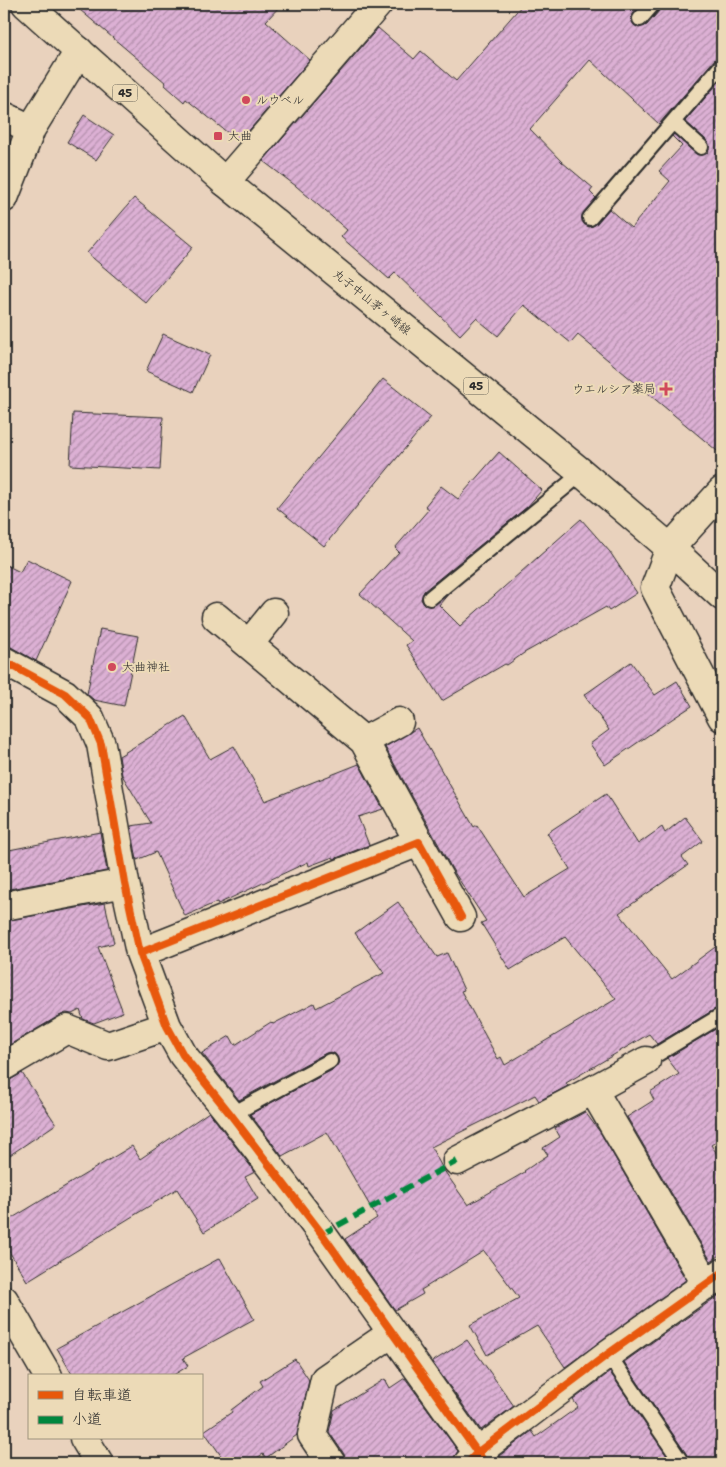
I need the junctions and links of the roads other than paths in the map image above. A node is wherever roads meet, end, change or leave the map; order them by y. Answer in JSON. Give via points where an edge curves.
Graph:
{"nodes":[{"id":1,"x":26,"y":4,"type":"edge"},
{"id":2,"x":378,"y":4,"type":"edge"},
{"id":3,"x":653,"y":4,"type":"edge"},
{"id":4,"x":640,"y":18,"type":"dead end"},
{"id":5,"x":79,"y":51,"type":"junction"},
{"id":6,"x":722,"y":65,"type":"edge"},
{"id":7,"x":4,"y":116,"type":"edge"},
{"id":8,"x":673,"y":122,"type":"junction"},
{"id":9,"x":31,"y":129,"type":"junction"},
{"id":10,"x":701,"y":147,"type":"dead end"},
{"id":11,"x":225,"y":182,"type":"junction"},
{"id":12,"x":4,"y":198,"type":"edge"},
{"id":13,"x":590,"y":218,"type":"dead end"},
{"id":14,"x":582,"y":472,"type":"junction"},
{"id":15,"x":722,"y":491,"type":"edge"},
{"id":16,"x":670,"y":548,"type":"junction"},
{"id":17,"x":722,"y":596,"type":"edge"},
{"id":18,"x":430,"y":598,"type":"dead end"},
{"id":19,"x":274,"y":613,"type":"dead end"},
{"id":20,"x":216,"y":618,"type":"dead end"},
{"id":21,"x":249,"y":644,"type":"junction"},
{"id":22,"x":4,"y":661,"type":"edge"},
{"id":23,"x":722,"y":717,"type":"edge"},
{"id":24,"x":399,"y":722,"type":"dead end"},
{"id":25,"x":364,"y":741,"type":"junction"},
{"id":26,"x":419,"y":842,"type":"junction"},
{"id":27,"x":125,"y":883,"type":"junction"},
{"id":28,"x":4,"y":906,"type":"edge"},
{"id":29,"x":461,"y":917,"type":"dead end"},
{"id":30,"x":140,"y":953,"type":"junction"},
{"id":31,"x":722,"y":1015,"type":"edge"},
{"id":32,"x":167,"y":1026,"type":"junction"},
{"id":33,"x":646,"y":1060,"type":"joint"},
{"id":34,"x":330,"y":1061,"type":"dead end"},
{"id":35,"x":4,"y":1066,"type":"edge"},
{"id":36,"x":593,"y":1090,"type":"junction"},
{"id":37,"x":232,"y":1115,"type":"junction"},
{"id":38,"x":457,"y":1161,"type":"dead end"},
{"id":39,"x":714,"y":1279,"type":"edge"},
{"id":40,"x":4,"y":1300,"type":"edge"},
{"id":41,"x":392,"y":1333,"type":"junction"},
{"id":42,"x":608,"y":1354,"type":"junction"},
{"id":43,"x":47,"y":1374,"type":"edge"},
{"id":44,"x":85,"y":1440,"type":"edge"},
{"id":45,"x":477,"y":1460,"type":"edge"},
{"id":46,"x":98,"y":1463,"type":"edge"},
{"id":47,"x":331,"y":1463,"type":"edge"},
{"id":48,"x":682,"y":1463,"type":"edge"}],
"edges":[{"from":1,"to":5,"type":"street","name":"丸子中山茅ヶ崎線","number":"45"},
{"from":2,"to":11,"type":"street"},
{"from":3,"to":4,"type":"lane"},
{"from":5,"to":9,"type":"street"},
{"from":5,"to":11,"type":"street","name":"丸子中山茅ヶ崎線","number":"45"},
{"from":6,"to":8,"type":"lane"},
{"from":7,"to":9,"type":"street"},
{"from":8,"to":10,"type":"lane"},
{"from":8,"to":13,"type":"lane"},
{"from":9,"to":12,"type":"street"},
{"from":11,"to":14,"type":"street","name":"丸子中山茅ヶ崎線","number":"45"},
{"from":14,"to":16,"type":"street","name":"丸子中山茅ヶ崎線","number":"45"},
{"from":14,"to":18,"type":"lane"},
{"from":15,"to":16,"type":"street"},
{"from":16,"to":17,"type":"street","name":"丸子中山茅ヶ崎線","number":"45"},
{"from":16,"to":23,"type":"street","via":[[656,588]]},
{"from":19,"to":21,"type":"street"},
{"from":20,"to":21,"type":"street"},
{"from":21,"to":25,"type":"street"},
{"from":22,"to":27,"type":"street","via":[[65,694],[90,718],[101,744]]},
{"from":24,"to":25,"type":"street"},
{"from":25,"to":26,"type":"street"},
{"from":26,"to":29,"type":"street"},
{"from":26,"to":30,"type":"street"},
{"from":27,"to":28,"type":"street"},
{"from":27,"to":30,"type":"street"},
{"from":30,"to":32,"type":"street"},
{"from":31,"to":33,"type":"lane"},
{"from":32,"to":35,"type":"street","via":[[108,1046],[67,1029]]},
{"from":32,"to":37,"type":"street","via":[[183,1056]]},
{"from":33,"to":36,"type":"street"},
{"from":34,"to":37,"type":"lane"},
{"from":36,"to":38,"type":"street"},
{"from":36,"to":39,"type":"street"},
{"from":37,"to":41,"type":"street"},
{"from":39,"to":42,"type":"street"},
{"from":40,"to":43,"type":"street"},
{"from":41,"to":45,"type":"street"},
{"from":41,"to":47,"type":"street","via":[[325,1379],[312,1435]]},
{"from":42,"to":45,"type":"street"},
{"from":42,"to":48,"type":"lane"},
{"from":44,"to":46,"type":"street"}]}
